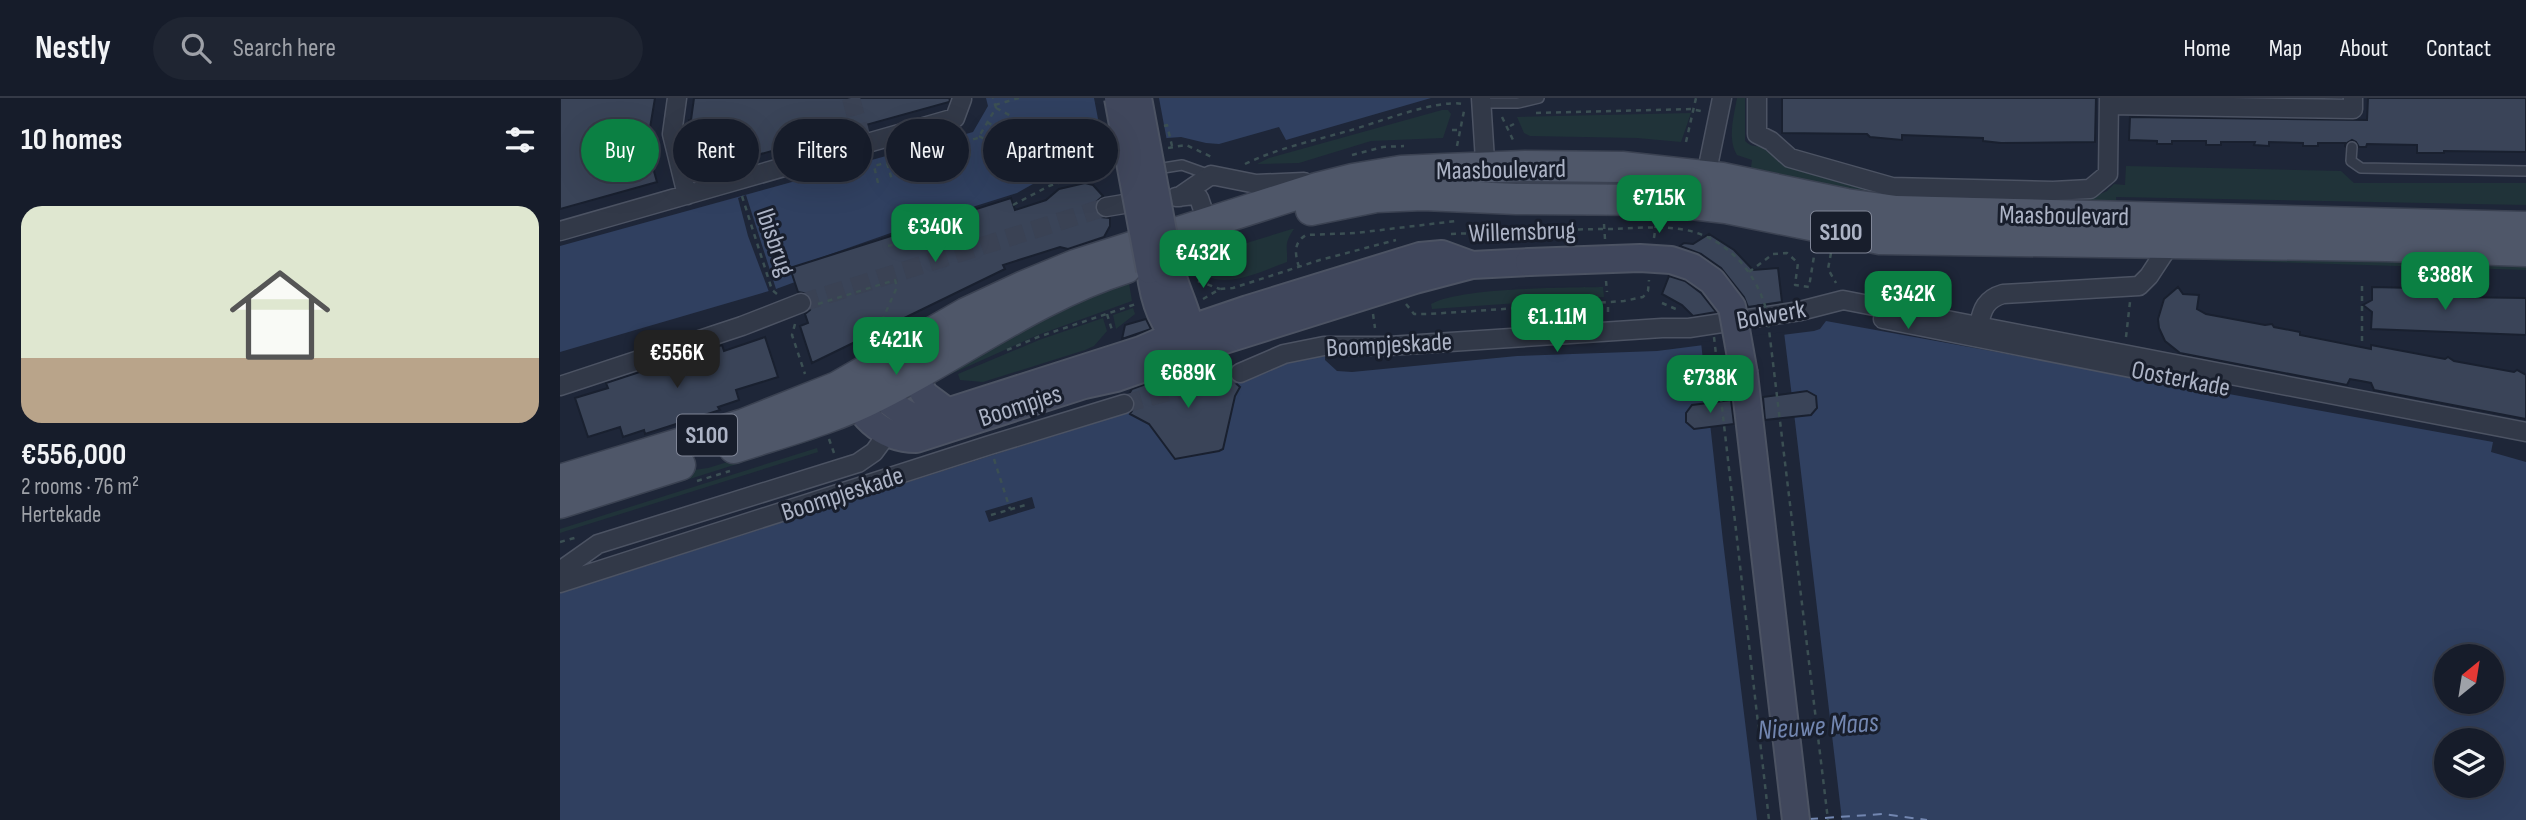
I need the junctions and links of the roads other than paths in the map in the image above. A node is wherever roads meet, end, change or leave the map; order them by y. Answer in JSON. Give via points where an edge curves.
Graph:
{"nodes":[{"id":1,"x":677,"y":98,"type":"edge"},
{"id":2,"x":1118,"y":98,"type":"edge"},
{"id":3,"x":1138,"y":98,"type":"edge"},
{"id":4,"x":1539,"y":98,"type":"edge"},
{"id":5,"x":1722,"y":98,"type":"edge"},
{"id":6,"x":1757,"y":98,"type":"edge"},
{"id":7,"x":962,"y":99,"type":"edge"},
{"id":8,"x":1482,"y":101,"type":"edge"},
{"id":9,"x":2109,"y":102,"type":"edge"},
{"id":10,"x":2353,"y":109,"type":"edge"},
{"id":11,"x":2352,"y":147,"type":"dead end"},
{"id":12,"x":1157,"y":169,"type":"dead end"},
{"id":13,"x":2526,"y":171,"type":"edge"},
{"id":14,"x":1211,"y":175,"type":"junction"},
{"id":15,"x":1706,"y":176,"type":"junction"},
{"id":16,"x":1487,"y":183,"type":"junction"},
{"id":17,"x":1317,"y":188,"type":"junction"},
{"id":18,"x":687,"y":195,"type":"junction"},
{"id":19,"x":1179,"y":197,"type":"junction"},
{"id":20,"x":1719,"y":206,"type":"junction"},
{"id":21,"x":1106,"y":207,"type":"tunnel mouth"},
{"id":22,"x":1207,"y":222,"type":"junction"},
{"id":23,"x":2526,"y":227,"type":"edge"},
{"id":24,"x":560,"y":231,"type":"edge"},
{"id":25,"x":2170,"y":244,"type":"junction"},
{"id":26,"x":2526,"y":251,"type":"edge"},
{"id":27,"x":1159,"y":267,"type":"junction"},
{"id":28,"x":1837,"y":296,"type":"junction"},
{"id":29,"x":793,"y":302,"type":"tunnel mouth"},
{"id":30,"x":1979,"y":325,"type":"junction"},
{"id":31,"x":1501,"y":338,"type":"joint"},
{"id":32,"x":1186,"y":339,"type":"junction"},
{"id":33,"x":1240,"y":373,"type":"tunnel mouth"},
{"id":34,"x":914,"y":377,"type":"junction"},
{"id":35,"x":560,"y":386,"type":"edge"},
{"id":36,"x":863,"y":393,"type":"junction"},
{"id":37,"x":1125,"y":404,"type":"tunnel mouth"},
{"id":38,"x":948,"y":412,"type":"junction"},
{"id":39,"x":2526,"y":432,"type":"edge"},
{"id":40,"x":888,"y":433,"type":"junction"},
{"id":41,"x":2526,"y":444,"type":"edge"},
{"id":42,"x":560,"y":480,"type":"edge"},
{"id":43,"x":560,"y":503,"type":"edge"},
{"id":44,"x":560,"y":571,"type":"edge"},
{"id":45,"x":560,"y":583,"type":"edge"},
{"id":46,"x":1796,"y":820,"type":"edge"}],
"edges":[{"from":1,"to":18,"type":"street","via":[[672,134]]},
{"from":2,"to":27,"type":"main road","bridge":true},
{"from":3,"to":27,"type":"main road","bridge":true},
{"from":4,"to":8,"type":"lane","via":[[1518,103]]},
{"from":5,"to":15,"type":"street"},
{"from":6,"to":9,"type":"street","via":[[1757,134],[1790,158],[1892,187],[2053,191],[2090,189],[2108,174]]},
{"from":7,"to":18,"type":"street","via":[[955,118]]},
{"from":8,"to":16,"type":"street"},
{"from":9,"to":10,"type":"street"},
{"from":11,"to":13,"type":"lane","via":[[2351,161],[2361,168]]},
{"from":12,"to":14,"type":"lane","via":[[1182,165]]},
{"from":14,"to":17,"type":"street","via":[[1256,184],[1301,181]]},
{"from":14,"to":19,"type":"street"},
{"from":15,"to":16,"type":"main road","name":"Maasboulevard","number":"S100","via":[[1622,167],[1525,166]]},
{"from":15,"to":20,"type":"main road","via":[[1714,185],[1713,198]]},
{"from":15,"to":23,"type":"main road","name":"Maasboulevard","number":"S100","via":[[1896,211]]},
{"from":16,"to":17,"type":"main road","name":"Maasboulevard","number":"S100","via":[[1401,171]]},
{"from":16,"to":20,"type":"main road","name":"Maasboulevard","number":"S100"},
{"from":16,"to":34,"type":"main road","name":"Maasboulevard","number":"S100","via":[[1348,201],[1093,280],[993,329]]},
{"from":17,"to":22,"type":"main road","name":"Maasboulevard","number":"S100"},
{"from":18,"to":24,"type":"street"},
{"from":19,"to":21,"type":"street"},
{"from":19,"to":22,"type":"street","via":[[1199,198]]},
{"from":20,"to":25,"type":"main road","name":"Maasboulevard","number":"S100","via":[[1880,239]]},
{"from":22,"to":36,"type":"main road","name":"Maasboulevard","number":"S100","via":[[1075,265],[994,298],[915,341]]},
{"from":25,"to":26,"type":"main road","name":"Maasboulevard","number":"S100"},
{"from":25,"to":30,"type":"street","via":[[2139,286],[2003,294],[1986,304]]},
{"from":27,"to":32,"type":"main road","via":[[1175,288]]},
{"from":28,"to":30,"type":"street","name":"Oosterkade"},
{"from":28,"to":31,"type":"street","name":"Bolwerk","via":[[1800,311],[1689,328]]},
{"from":28,"to":41,"type":"street","name":"Oosterkade","via":[[1851,313]]},
{"from":29,"to":35,"type":"street"},
{"from":30,"to":39,"type":"street","name":"Oosterkade"},
{"from":31,"to":33,"type":"street","name":"Boompjeskade","via":[[1324,346],[1275,357]]},
{"from":32,"to":38,"type":"main road","name":"Boompjes"},
{"from":32,"to":40,"type":"main road","name":"Boompjes","via":[[1116,378],[916,439]]},
{"from":32,"to":46,"type":"main road","name":"Willemsbrug","bridge":true,"via":[[1472,265],[1671,260],[1712,281],[1732,306],[1744,374]]},
{"from":34,"to":36,"type":"main road","name":"Maasboulevard","number":"S100"},
{"from":34,"to":38,"type":"main road","name":"Boompjes","via":[[925,395]]},
{"from":36,"to":38,"type":"main road","name":"Boompjes","via":[[913,418]]},
{"from":36,"to":40,"type":"main road","via":[[874,425]]},
{"from":36,"to":42,"type":"main road","number":"S100","via":[[787,408]]},
{"from":36,"to":43,"type":"main road","number":"S100","via":[[823,420]]},
{"from":37,"to":45,"type":"street","name":"Boompjeskade"},
{"from":40,"to":44,"type":"street","name":"Boompjeskade","via":[[874,452],[858,463],[598,544]]}]}
